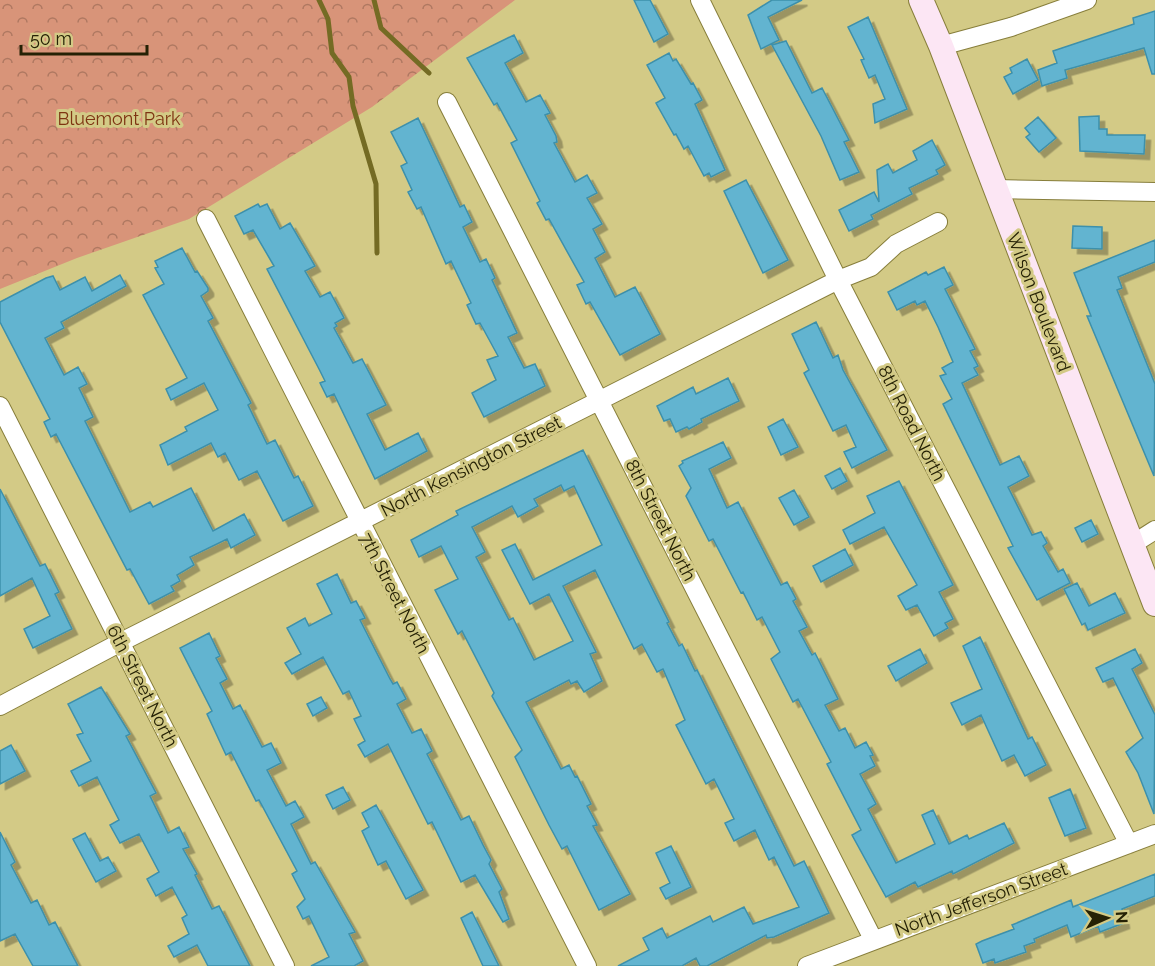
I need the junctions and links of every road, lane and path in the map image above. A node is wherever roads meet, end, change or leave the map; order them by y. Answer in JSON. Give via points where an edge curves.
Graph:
{"nodes":[{"id":1,"x":700,"y":0,"type":"edge"},
{"id":2,"x":921,"y":0,"type":"edge"},
{"id":3,"x":1087,"y":0,"type":"edge"},
{"id":4,"x":941,"y":46,"type":"junction"},
{"id":5,"x":447,"y":102,"type":"dead end"},
{"id":6,"x":995,"y":189,"type":"junction"},
{"id":7,"x":1155,"y":192,"type":"edge"},
{"id":8,"x":206,"y":219,"type":"dead end"},
{"id":9,"x":938,"y":222,"type":"dead end"},
{"id":10,"x":838,"y":280,"type":"junction"},
{"id":11,"x":599,"y":400,"type":"junction"},
{"id":12,"x":0,"y":406,"type":"edge"},
{"id":13,"x":359,"y":524,"type":"junction"},
{"id":14,"x":1155,"y":530,"type":"edge"},
{"id":15,"x":1133,"y":544,"type":"junction"},
{"id":16,"x":1155,"y":604,"type":"edge"},
{"id":17,"x":121,"y":642,"type":"junction"},
{"id":18,"x":0,"y":706,"type":"edge"},
{"id":19,"x":1155,"y":834,"type":"edge"},
{"id":20,"x":1129,"y":844,"type":"junction"},
{"id":21,"x":873,"y":939,"type":"junction"},
{"id":22,"x":285,"y":966,"type":"edge"},
{"id":23,"x":587,"y":966,"type":"edge"},
{"id":24,"x":807,"y":966,"type":"edge"}],
"edges":[{"from":1,"to":10,"type":"street","name":"8th Road North"},
{"from":2,"to":4,"type":"main road","name":"Wilson Boulevard"},
{"from":3,"to":4,"type":"street"},
{"from":4,"to":6,"type":"main road","name":"Wilson Boulevard"},
{"from":5,"to":11,"type":"street","name":"8th Street North"},
{"from":6,"to":7,"type":"street"},
{"from":6,"to":15,"type":"main road","name":"Wilson Boulevard"},
{"from":8,"to":13,"type":"street","name":"7th Street North"},
{"from":9,"to":10,"type":"street","name":"North Kensington Street","via":[[896,244],[871,267]]},
{"from":10,"to":11,"type":"street","name":"North Kensington Street"},
{"from":10,"to":20,"type":"street","name":"8th Road North"},
{"from":11,"to":13,"type":"street","name":"North Kensington Street"},
{"from":11,"to":21,"type":"street","name":"8th Street North"},
{"from":12,"to":17,"type":"street","name":"6th Street North"},
{"from":13,"to":17,"type":"street","name":"North Kensington Street"},
{"from":13,"to":23,"type":"street","name":"7th Street North"},
{"from":14,"to":15,"type":"street"},
{"from":15,"to":16,"type":"main road","name":"Wilson Boulevard"},
{"from":17,"to":18,"type":"street","name":"North Kensington Street"},
{"from":17,"to":22,"type":"street","name":"6th Street North"},
{"from":19,"to":20,"type":"street","name":"North Jefferson Street"},
{"from":20,"to":21,"type":"street","name":"North Jefferson Street"},
{"from":21,"to":24,"type":"street","name":"North Jefferson Street"}]}
